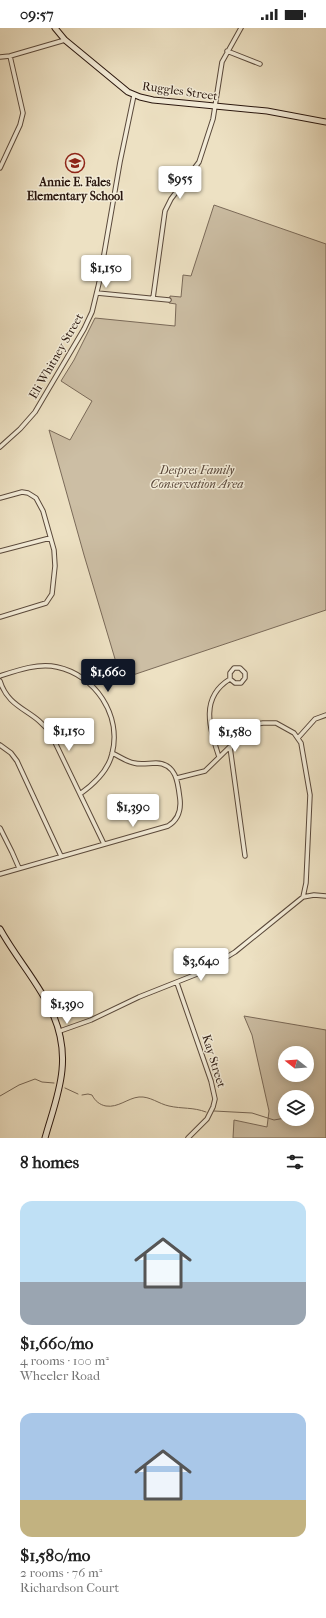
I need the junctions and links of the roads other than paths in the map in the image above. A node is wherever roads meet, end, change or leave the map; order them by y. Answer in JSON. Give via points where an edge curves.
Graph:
{"nodes":[{"id":1,"x":55,"y":28,"type":"edge"},
{"id":2,"x":241,"y":28,"type":"edge"},
{"id":3,"x":65,"y":40,"type":"junction"},
{"id":4,"x":227,"y":52,"type":"junction"},
{"id":5,"x":10,"y":56,"type":"junction"},
{"id":6,"x":0,"y":58,"type":"edge"},
{"id":7,"x":260,"y":64,"type":"dead end"},
{"id":8,"x":134,"y":95,"type":"junction"},
{"id":9,"x":216,"y":107,"type":"junction"},
{"id":10,"x":326,"y":122,"type":"edge"},
{"id":11,"x":0,"y":168,"type":"edge"},
{"id":12,"x":97,"y":293,"type":"junction"},
{"id":13,"x":153,"y":298,"type":"junction"},
{"id":14,"x":169,"y":300,"type":"dead end"},
{"id":15,"x":0,"y":447,"type":"edge"},
{"id":16,"x":0,"y":498,"type":"edge"},
{"id":17,"x":50,"y":538,"type":"junction"},
{"id":18,"x":0,"y":551,"type":"edge"},
{"id":19,"x":0,"y":617,"type":"edge"},
{"id":20,"x":0,"y":676,"type":"edge"},
{"id":21,"x":230,"y":679,"type":"junction"},
{"id":22,"x":0,"y":681,"type":"edge"},
{"id":23,"x":326,"y":715,"type":"edge"},
{"id":24,"x":298,"y":738,"type":"junction"},
{"id":25,"x":0,"y":745,"type":"edge"},
{"id":26,"x":230,"y":747,"type":"junction"},
{"id":27,"x":112,"y":753,"type":"junction"},
{"id":28,"x":220,"y":757,"type":"junction"},
{"id":29,"x":177,"y":778,"type":"junction"},
{"id":30,"x":80,"y":794,"type":"junction"},
{"id":31,"x":0,"y":828,"type":"edge"},
{"id":32,"x":104,"y":844,"type":"junction"},
{"id":33,"x":61,"y":856,"type":"junction"},
{"id":34,"x":245,"y":856,"type":"dead end"},
{"id":35,"x":19,"y":868,"type":"junction"},
{"id":36,"x":0,"y":874,"type":"edge"},
{"id":37,"x":326,"y":896,"type":"edge"},
{"id":38,"x":303,"y":897,"type":"junction"},
{"id":39,"x":0,"y":928,"type":"edge"},
{"id":40,"x":177,"y":983,"type":"junction"},
{"id":41,"x":60,"y":1031,"type":"junction"},
{"id":42,"x":45,"y":1138,"type":"edge"},
{"id":43,"x":188,"y":1138,"type":"edge"}],
"edges":[{"from":1,"to":3,"type":"street","name":"Ruggles Street"},
{"from":2,"to":4,"type":"street"},
{"from":3,"to":5,"type":"street"},
{"from":3,"to":8,"type":"street","name":"Ruggles Street"},
{"from":4,"to":7,"type":"street"},
{"from":4,"to":9,"type":"street","via":[[219,71]]},
{"from":5,"to":6,"type":"street"},
{"from":5,"to":11,"type":"street","via":[[23,113]]},
{"from":8,"to":9,"type":"street","name":"Ruggles Street","via":[[153,100]]},
{"from":8,"to":12,"type":"street","name":"Eli Whitney Street"},
{"from":9,"to":10,"type":"street","name":"Ruggles Street","via":[[276,112]]},
{"from":9,"to":13,"type":"street","via":[[199,162],[165,211]]},
{"from":12,"to":13,"type":"street"},
{"from":12,"to":15,"type":"street","name":"Eli Whitney Street","via":[[89,320],[40,403],[30,418]]},
{"from":13,"to":14,"type":"street"},
{"from":16,"to":17,"type":"street","via":[[22,492],[36,498],[43,510]]},
{"from":17,"to":18,"type":"street"},
{"from":17,"to":19,"type":"street","via":[[55,566],[49,599],[41,605]]},
{"from":20,"to":27,"type":"street","via":[[34,667],[49,666],[73,672],[87,681],[98,693],[109,712],[113,734]]},
{"from":21,"to":21,"type":"street","via":[[234,683],[239,683],[244,679],[245,673],[240,668],[234,668],[230,673]]},
{"from":21,"to":28,"type":"street","via":[[215,691],[210,707],[212,730]]},
{"from":22,"to":30,"type":"street","via":[[11,701],[39,719],[47,728]]},
{"from":23,"to":24,"type":"street","via":[[315,718]]},
{"from":24,"to":26,"type":"street","via":[[276,723],[263,723],[252,726]]},
{"from":24,"to":38,"type":"street","via":[[310,795],[306,883]]},
{"from":25,"to":33,"type":"street","via":[[17,761]]},
{"from":26,"to":28,"type":"street"},
{"from":26,"to":34,"type":"street"},
{"from":27,"to":29,"type":"street","via":[[133,763],[156,763],[166,766]]},
{"from":27,"to":30,"type":"street","via":[[99,776]]},
{"from":28,"to":29,"type":"street","via":[[206,771]]},
{"from":29,"to":32,"type":"street","via":[[180,808],[173,823]]},
{"from":30,"to":32,"type":"street"},
{"from":31,"to":35,"type":"street"},
{"from":32,"to":33,"type":"street"},
{"from":33,"to":35,"type":"street"},
{"from":35,"to":36,"type":"street"},
{"from":37,"to":38,"type":"street"},
{"from":38,"to":40,"type":"street","via":[[230,956]]},
{"from":39,"to":41,"type":"street","via":[[49,1005]]},
{"from":40,"to":41,"type":"street"},
{"from":40,"to":43,"type":"street","name":"Kay Street","via":[[215,1099],[207,1119]]},
{"from":41,"to":42,"type":"street","via":[[63,1047],[62,1070]]}]}
